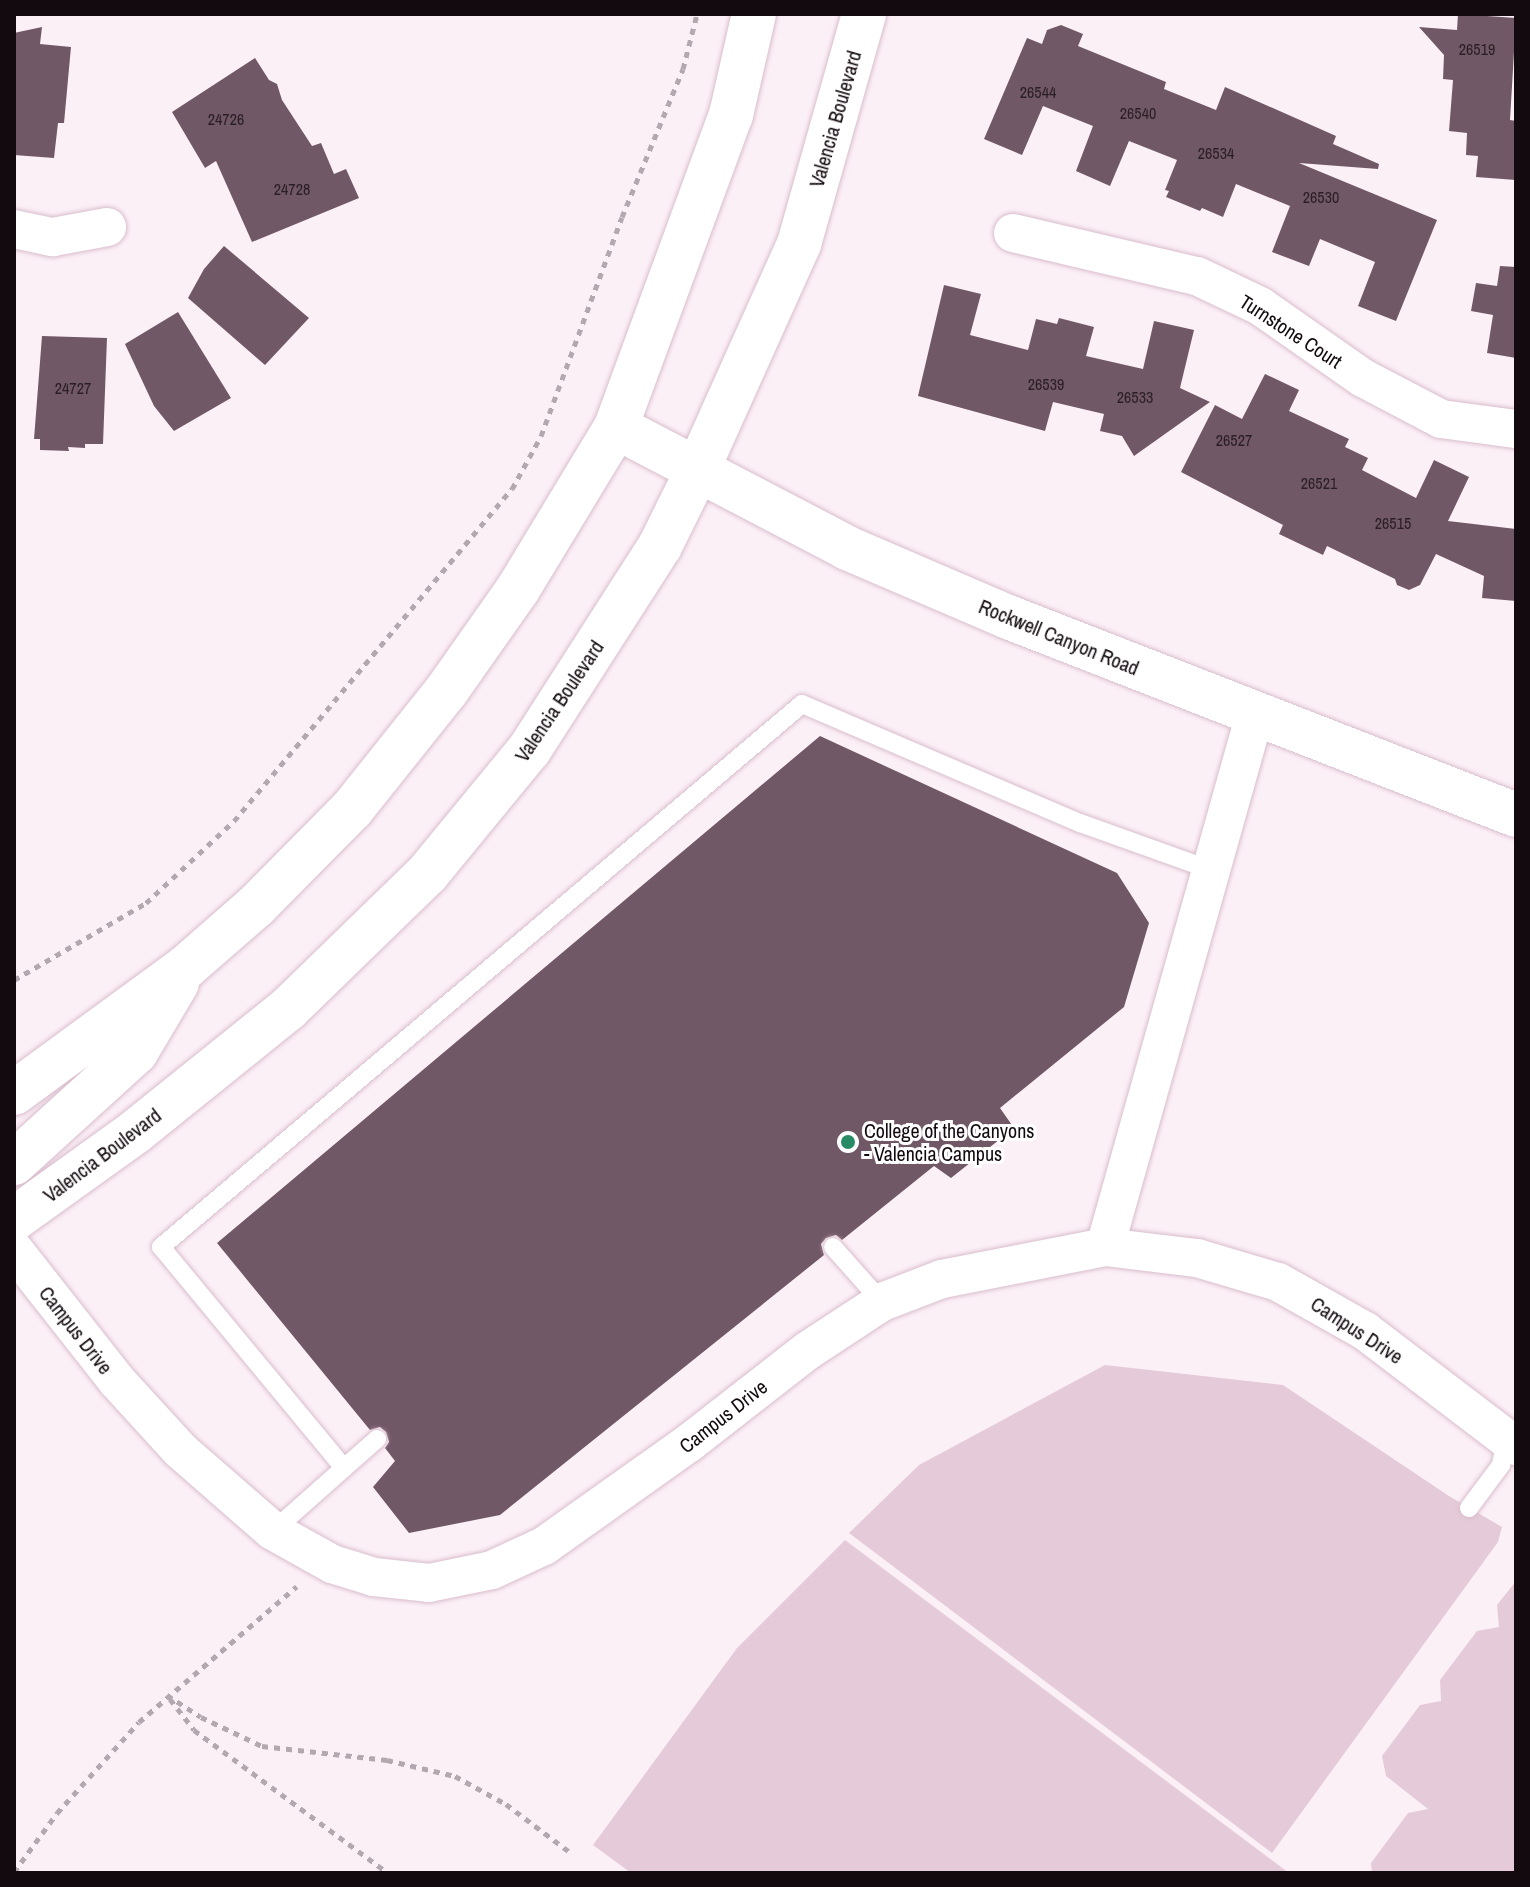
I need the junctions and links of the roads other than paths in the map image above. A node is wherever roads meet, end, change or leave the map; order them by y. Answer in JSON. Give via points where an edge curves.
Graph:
{"nodes":[{"id":1,"x":754,"y":14,"type":"edge"},
{"id":2,"x":864,"y":14,"type":"edge"},
{"id":3,"x":107,"y":227,"type":"dead end"},
{"id":4,"x":14,"y":229,"type":"edge"},
{"id":5,"x":1013,"y":233,"type":"dead end"},
{"id":6,"x":616,"y":427,"type":"junction"},
{"id":7,"x":1516,"y":429,"type":"edge"},
{"id":8,"x":697,"y":471,"type":"junction"},
{"id":9,"x":1255,"y":714,"type":"junction"},
{"id":10,"x":1516,"y":815,"type":"edge"},
{"id":11,"x":1211,"y":870,"type":"junction"},
{"id":12,"x":186,"y":967,"type":"junction"},
{"id":13,"x":14,"y":1093,"type":"edge"},
{"id":14,"x":14,"y":1163,"type":"edge"},
{"id":15,"x":14,"y":1219,"type":"edge"},
{"id":16,"x":833,"y":1247,"type":"dead end"},
{"id":17,"x":1105,"y":1247,"type":"junction"},
{"id":18,"x":14,"y":1250,"type":"edge"},
{"id":19,"x":882,"y":1302,"type":"junction"},
{"id":20,"x":1513,"y":1431,"type":"edge"},
{"id":21,"x":377,"y":1439,"type":"dead end"},
{"id":22,"x":344,"y":1468,"type":"junction"},
{"id":23,"x":1469,"y":1508,"type":"dead end"},
{"id":24,"x":273,"y":1531,"type":"junction"}],
"edges":[{"from":1,"to":6,"type":"main road","via":[[731,115]]},
{"from":2,"to":8,"type":"main road","name":"Valencia Boulevard","via":[[799,244]]},
{"from":3,"to":4,"type":"street","via":[[53,237]]},
{"from":5,"to":7,"type":"street","name":"Turnstone Court","via":[[1197,276],[1260,306],[1363,378],[1441,419]]},
{"from":6,"to":8,"type":"main road","name":"Rockwell Canyon Road"},
{"from":6,"to":12,"type":"main road","via":[[518,589],[438,702],[352,809],[256,906]]},
{"from":8,"to":9,"type":"main road","name":"Rockwell Canyon Road","via":[[862,555]]},
{"from":8,"to":15,"type":"main road","name":"Valencia Boulevard","via":[[660,546],[529,750],[427,874],[288,1009],[135,1132]]},
{"from":9,"to":10,"type":"main road","name":"Rockwell Canyon Road"},
{"from":9,"to":11,"type":"street"},
{"from":11,"to":17,"type":"street"},
{"from":11,"to":22,"type":"lane","via":[[1080,823],[802,704],[161,1247]]},
{"from":12,"to":13,"type":"main road"},
{"from":12,"to":14,"type":"main road","via":[[136,1052]]},
{"from":16,"to":19,"type":"lane"},
{"from":17,"to":19,"type":"street","name":"Campus Drive","via":[[942,1279]]},
{"from":17,"to":20,"type":"street","name":"Campus Drive","via":[[1197,1258],[1278,1282],[1365,1331]]},
{"from":18,"to":24,"type":"street","name":"Campus Drive","via":[[159,1427]]},
{"from":19,"to":24,"type":"street","name":"Campus Drive","via":[[807,1351],[544,1546],[492,1570],[429,1583],[374,1577],[332,1564]]},
{"from":20,"to":23,"type":"lane","via":[[1501,1465]]},
{"from":21,"to":22,"type":"lane"},
{"from":22,"to":24,"type":"lane"}]}
